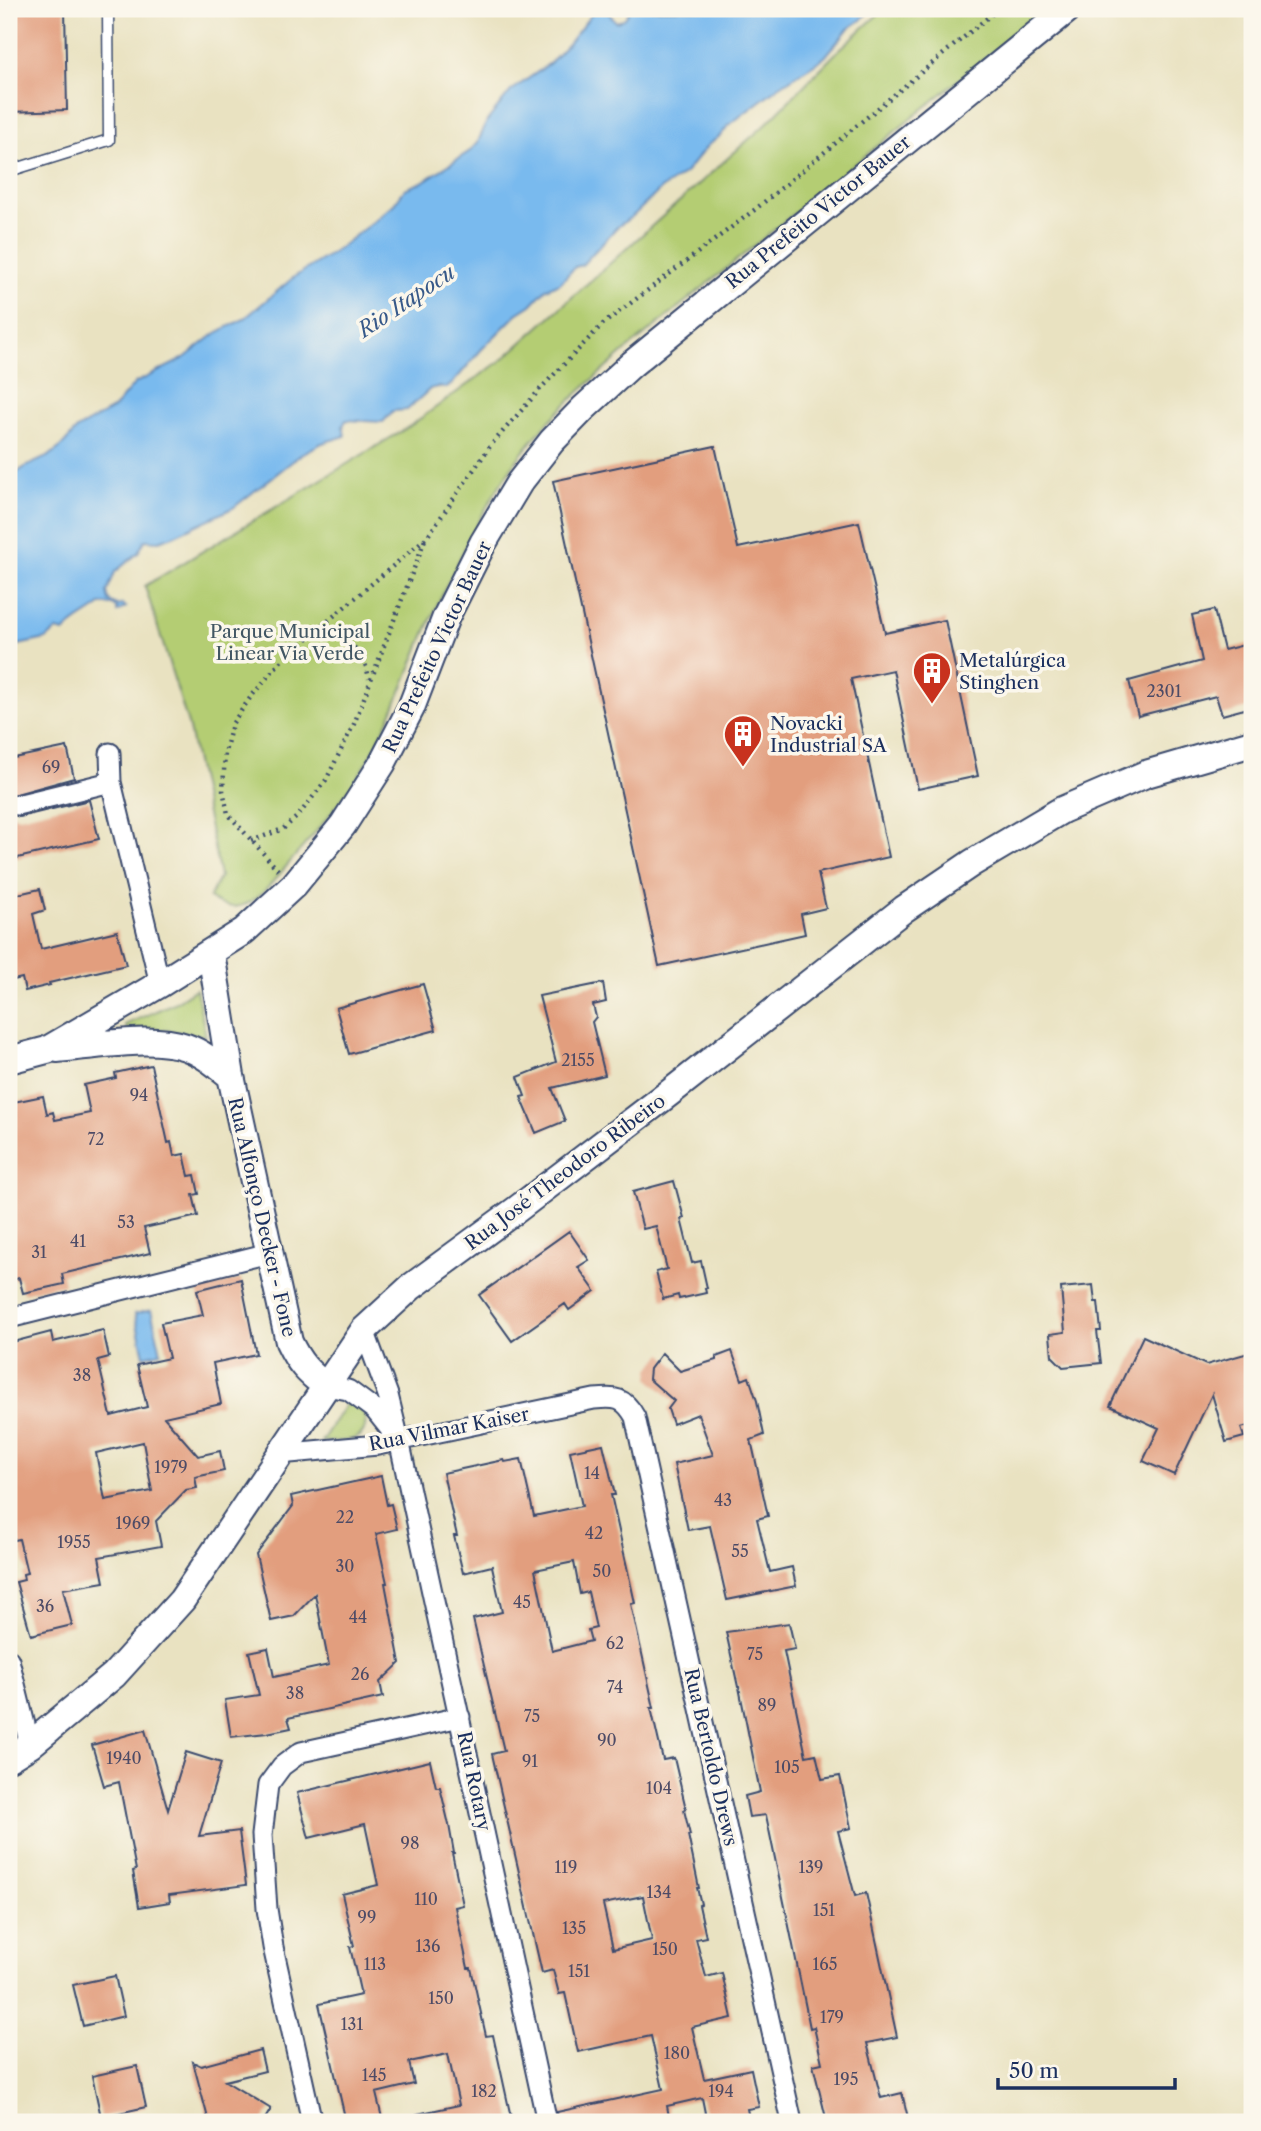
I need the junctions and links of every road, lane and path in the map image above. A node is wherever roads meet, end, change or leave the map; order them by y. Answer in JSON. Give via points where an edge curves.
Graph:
{"nodes":[{"id":1,"x":108,"y":9,"type":"edge"},
{"id":2,"x":1068,"y":9,"type":"edge"},
{"id":3,"x":9,"y":171,"type":"edge"},
{"id":4,"x":427,"y":537,"type":"dead end"},
{"id":5,"x":315,"y":631,"type":"dead end"},
{"id":6,"x":370,"y":681,"type":"junction"},
{"id":7,"x":1252,"y":743,"type":"edge"},
{"id":8,"x":110,"y":754,"type":"dead end"},
{"id":9,"x":111,"y":782,"type":"junction"},
{"id":10,"x":17,"y":805,"type":"dead end"},
{"id":11,"x":251,"y":841,"type":"dead end"},
{"id":12,"x":211,"y":953,"type":"junction"},
{"id":13,"x":160,"y":984,"type":"junction"},
{"id":14,"x":47,"y":1050,"type":"junction"},
{"id":15,"x":9,"y":1060,"type":"edge"},
{"id":16,"x":231,"y":1076,"type":"junction"},
{"id":17,"x":269,"y":1253,"type":"junction"},
{"id":18,"x":9,"y":1318,"type":"edge"},
{"id":19,"x":364,"y":1330,"type":"junction"},
{"id":20,"x":326,"y":1386,"type":"junction"},
{"id":21,"x":618,"y":1399,"type":"joint"},
{"id":22,"x":399,"y":1440,"type":"junction"},
{"id":23,"x":279,"y":1454,"type":"junction"},
{"id":24,"x":9,"y":1660,"type":"edge"},
{"id":25,"x":460,"y":1717,"type":"junction"},
{"id":26,"x":19,"y":1751,"type":"edge"},
{"id":27,"x":312,"y":2122,"type":"edge"},
{"id":28,"x":547,"y":2122,"type":"edge"},
{"id":29,"x":792,"y":2122,"type":"edge"}],
"edges":[{"from":1,"to":3,"type":"lane","via":[[109,140]]},
{"from":2,"to":12,"type":"main road","name":"Rua Prefeito Victor Bauer","via":[[632,364],[552,441],[483,543],[446,617],[411,708],[343,825],[294,885],[244,931]]},
{"from":4,"to":6,"type":"path"},
{"from":5,"to":6,"type":"path","via":[[354,646],[366,663]]},
{"from":6,"to":11,"type":"path","via":[[326,780],[283,830]]},
{"from":7,"to":19,"type":"main road","name":"Rua José Theodoro Ribeiro","via":[[1146,774],[1062,810],[972,863],[904,909],[657,1103],[411,1287]]},
{"from":8,"to":9,"type":"street"},
{"from":9,"to":10,"type":"street"},
{"from":9,"to":13,"type":"street"},
{"from":12,"to":13,"type":"main road","name":"Rua Prefeito Victor Bauer"},
{"from":12,"to":16,"type":"main road","name":"Rua Alfonço Decker - Fone"},
{"from":13,"to":14,"type":"main road","name":"Rua Prefeito Victor Bauer"},
{"from":14,"to":15,"type":"main road","name":"Rua Prefeito Victor Bauer"},
{"from":14,"to":16,"type":"main road","name":"Rua Alfonço Decker - Fone","via":[[162,1041],[206,1056]]},
{"from":16,"to":17,"type":"main road","name":"Rua Alfonço Decker - Fone"},
{"from":17,"to":18,"type":"street"},
{"from":17,"to":20,"type":"main road","name":"Rua Alfonço Decker - Fone","via":[[289,1342],[299,1363]]},
{"from":19,"to":20,"type":"main road","name":"Rua José Theodoro Ribeiro"},
{"from":19,"to":22,"type":"street","name":"Rua Rotary"},
{"from":20,"to":22,"type":"street","name":"Rua Rotary","via":[[348,1390],[375,1410]]},
{"from":20,"to":23,"type":"main road","name":"Rua José Theodoro Ribeiro"},
{"from":21,"to":22,"type":"street","name":"Rua Vilmar Kaiser","via":[[594,1399]]},
{"from":21,"to":29,"type":"street","name":"Rua Bertoldo Drews","via":[[635,1417]]},
{"from":22,"to":23,"type":"street","name":"Rua Vilmar Kaiser"},
{"from":22,"to":25,"type":"street","name":"Rua Rotary"},
{"from":23,"to":26,"type":"main road","name":"Rua José Theodoro Ribeiro","via":[[182,1600],[114,1675]]},
{"from":24,"to":26,"type":"street"},
{"from":25,"to":27,"type":"street","via":[[301,1752],[282,1766],[268,1786],[262,1835],[267,1909]]},
{"from":25,"to":28,"type":"street","name":"Rua Rotary"}]}
